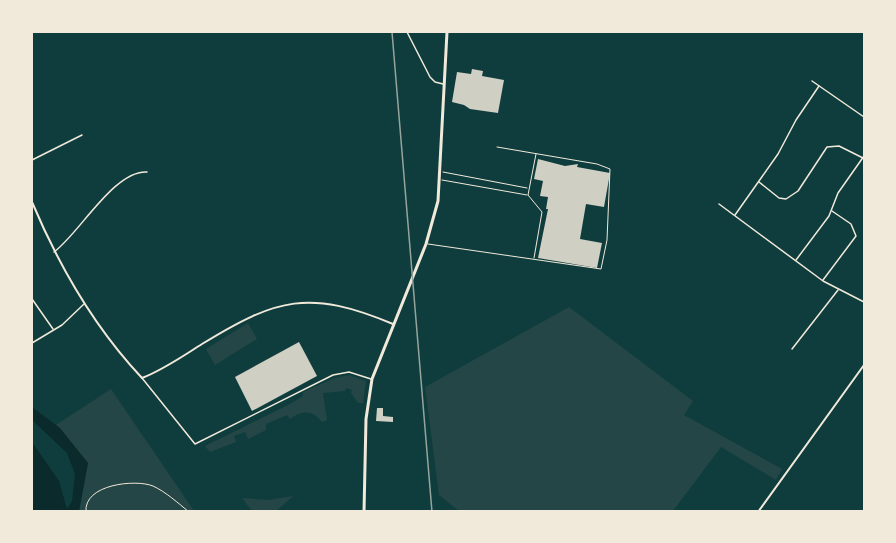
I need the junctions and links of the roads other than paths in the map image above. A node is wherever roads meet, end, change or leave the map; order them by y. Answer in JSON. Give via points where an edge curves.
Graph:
{"nodes":[{"id":1,"x":406,"y":32,"type":"edge"},
{"id":2,"x":447,"y":32,"type":"edge"},
{"id":3,"x":812,"y":81,"type":"dead end"},
{"id":4,"x":444,"y":84,"type":"junction"},
{"id":5,"x":819,"y":86,"type":"junction"},
{"id":6,"x":864,"y":117,"type":"edge"},
{"id":7,"x":82,"y":135,"type":"dead end"},
{"id":8,"x":497,"y":147,"type":"dead end"},
{"id":9,"x":536,"y":154,"type":"junction"},
{"id":10,"x":864,"y":157,"type":"edge"},
{"id":11,"x":32,"y":160,"type":"edge"},
{"id":12,"x":147,"y":172,"type":"dead end"},
{"id":13,"x":441,"y":172,"type":"junction"},
{"id":14,"x":440,"y":180,"type":"junction"},
{"id":15,"x":758,"y":181,"type":"junction"},
{"id":16,"x":529,"y":189,"type":"junction"},
{"id":17,"x":528,"y":195,"type":"junction"},
{"id":18,"x":32,"y":202,"type":"edge"},
{"id":19,"x":719,"y":204,"type":"dead end"},
{"id":20,"x":832,"y":210,"type":"junction"},
{"id":21,"x":734,"y":216,"type":"junction"},
{"id":22,"x":426,"y":244,"type":"junction"},
{"id":23,"x":54,"y":252,"type":"junction"},
{"id":24,"x":534,"y":260,"type":"junction"},
{"id":25,"x":795,"y":261,"type":"junction"},
{"id":26,"x":823,"y":281,"type":"junction"},
{"id":27,"x":838,"y":289,"type":"junction"},
{"id":28,"x":32,"y":299,"type":"edge"},
{"id":29,"x":864,"y":300,"type":"edge"},
{"id":30,"x":85,"y":304,"type":"junction"},
{"id":31,"x":393,"y":324,"type":"junction"},
{"id":32,"x":53,"y":330,"type":"junction"},
{"id":33,"x":32,"y":343,"type":"edge"},
{"id":34,"x":792,"y":349,"type":"dead end"},
{"id":35,"x":864,"y":365,"type":"edge"},
{"id":36,"x":142,"y":378,"type":"junction"},
{"id":37,"x":372,"y":379,"type":"junction"},
{"id":38,"x":364,"y":512,"type":"edge"},
{"id":39,"x":758,"y":512,"type":"edge"}],
"edges":[{"from":1,"to":4,"type":"street","via":[[430,77]]},
{"from":2,"to":4,"type":"main road"},
{"from":3,"to":5,"type":"street"},
{"from":4,"to":13,"type":"main road"},
{"from":5,"to":6,"type":"street"},
{"from":5,"to":15,"type":"street"},
{"from":7,"to":11,"type":"street"},
{"from":8,"to":9,"type":"lane"},
{"from":9,"to":16,"type":"lane"},
{"from":9,"to":24,"type":"lane","via":[[606,166],[611,177],[601,269]]},
{"from":10,"to":15,"type":"street","via":[[839,146],[827,147],[798,191],[786,199]]},
{"from":10,"to":20,"type":"street","via":[[838,193]]},
{"from":12,"to":23,"type":"street","via":[[133,174],[117,185]]},
{"from":13,"to":14,"type":"main road"},
{"from":13,"to":16,"type":"lane"},
{"from":14,"to":17,"type":"lane"},
{"from":14,"to":22,"type":"main road"},
{"from":15,"to":21,"type":"street"},
{"from":16,"to":17,"type":"lane"},
{"from":17,"to":24,"type":"lane","via":[[542,212]]},
{"from":18,"to":23,"type":"street"},
{"from":19,"to":21,"type":"street"},
{"from":20,"to":25,"type":"street"},
{"from":20,"to":26,"type":"street","via":[[851,224],[856,236]]},
{"from":21,"to":25,"type":"street"},
{"from":22,"to":24,"type":"lane"},
{"from":22,"to":31,"type":"main road"},
{"from":23,"to":30,"type":"street"},
{"from":25,"to":26,"type":"street"},
{"from":26,"to":27,"type":"street"},
{"from":27,"to":29,"type":"street"},
{"from":27,"to":34,"type":"street"},
{"from":28,"to":32,"type":"street"},
{"from":30,"to":32,"type":"street"},
{"from":30,"to":36,"type":"street"},
{"from":31,"to":36,"type":"street","via":[[333,304],[283,304],[248,317]]},
{"from":31,"to":37,"type":"main road"},
{"from":32,"to":33,"type":"street"},
{"from":35,"to":39,"type":"street"},
{"from":36,"to":37,"type":"street","via":[[195,444],[322,380],[344,372]]},
{"from":37,"to":38,"type":"main road","via":[[366,419]]}]}
